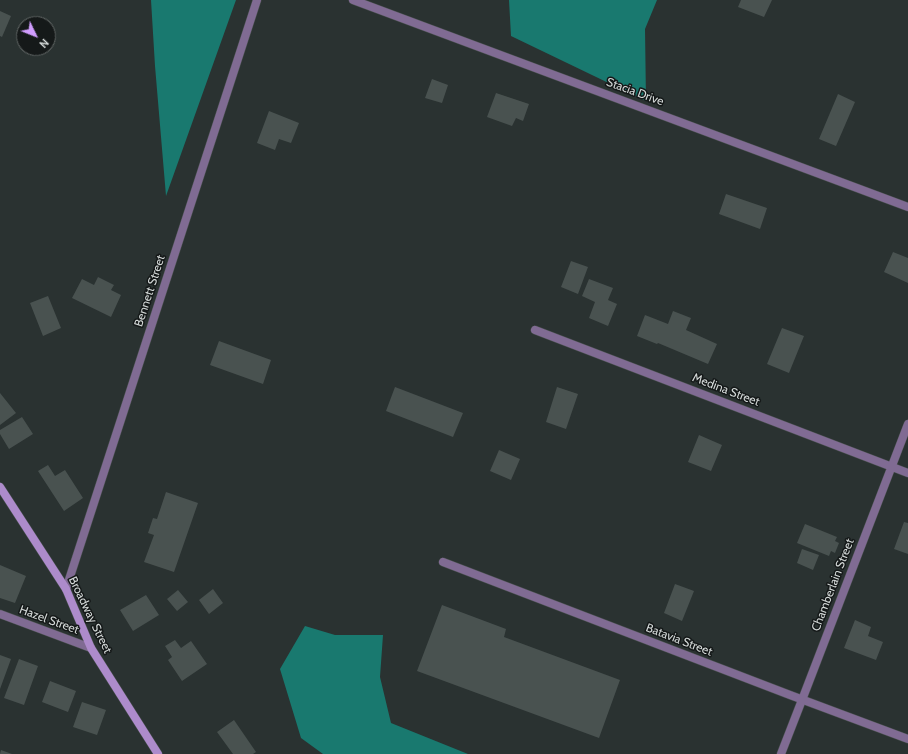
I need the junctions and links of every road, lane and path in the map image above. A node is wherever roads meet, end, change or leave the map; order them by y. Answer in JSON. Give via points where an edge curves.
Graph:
{"nodes":[{"id":1,"x":257,"y":0,"type":"edge"},
{"id":2,"x":353,"y":0,"type":"edge"},
{"id":3,"x":908,"y":207,"type":"edge"},
{"id":4,"x":535,"y":330,"type":"dead end"},
{"id":5,"x":908,"y":424,"type":"edge"},
{"id":6,"x":891,"y":467,"type":"junction"},
{"id":7,"x":908,"y":473,"type":"edge"},
{"id":8,"x":0,"y":487,"type":"edge"},
{"id":9,"x":443,"y":562,"type":"dead end"},
{"id":10,"x":66,"y":589,"type":"junction"},
{"id":11,"x":0,"y":614,"type":"edge"},
{"id":12,"x":91,"y":648,"type":"junction"},
{"id":13,"x":802,"y":700,"type":"junction"},
{"id":14,"x":908,"y":739,"type":"edge"},
{"id":15,"x":158,"y":754,"type":"edge"},
{"id":16,"x":781,"y":754,"type":"edge"}],
"edges":[{"from":1,"to":10,"type":"street","name":"Bennett Street"},
{"from":2,"to":3,"type":"street","name":"Stacia Drive"},
{"from":4,"to":6,"type":"street","name":"Medina Street"},
{"from":5,"to":6,"type":"street","name":"Chamberlain Street"},
{"from":6,"to":7,"type":"street","name":"Medina Street"},
{"from":6,"to":13,"type":"street","name":"Chamberlain Street"},
{"from":8,"to":10,"type":"street","name":"Broadway Street"},
{"from":9,"to":13,"type":"street","name":"Batavia Street"},
{"from":10,"to":12,"type":"street","name":"Broadway Street"},
{"from":11,"to":12,"type":"street","name":"Hazel Street"},
{"from":12,"to":15,"type":"street","name":"Broadway Street"},
{"from":13,"to":14,"type":"street","name":"Batavia Street"},
{"from":13,"to":16,"type":"street","name":"Chamberlain Street"}]}
